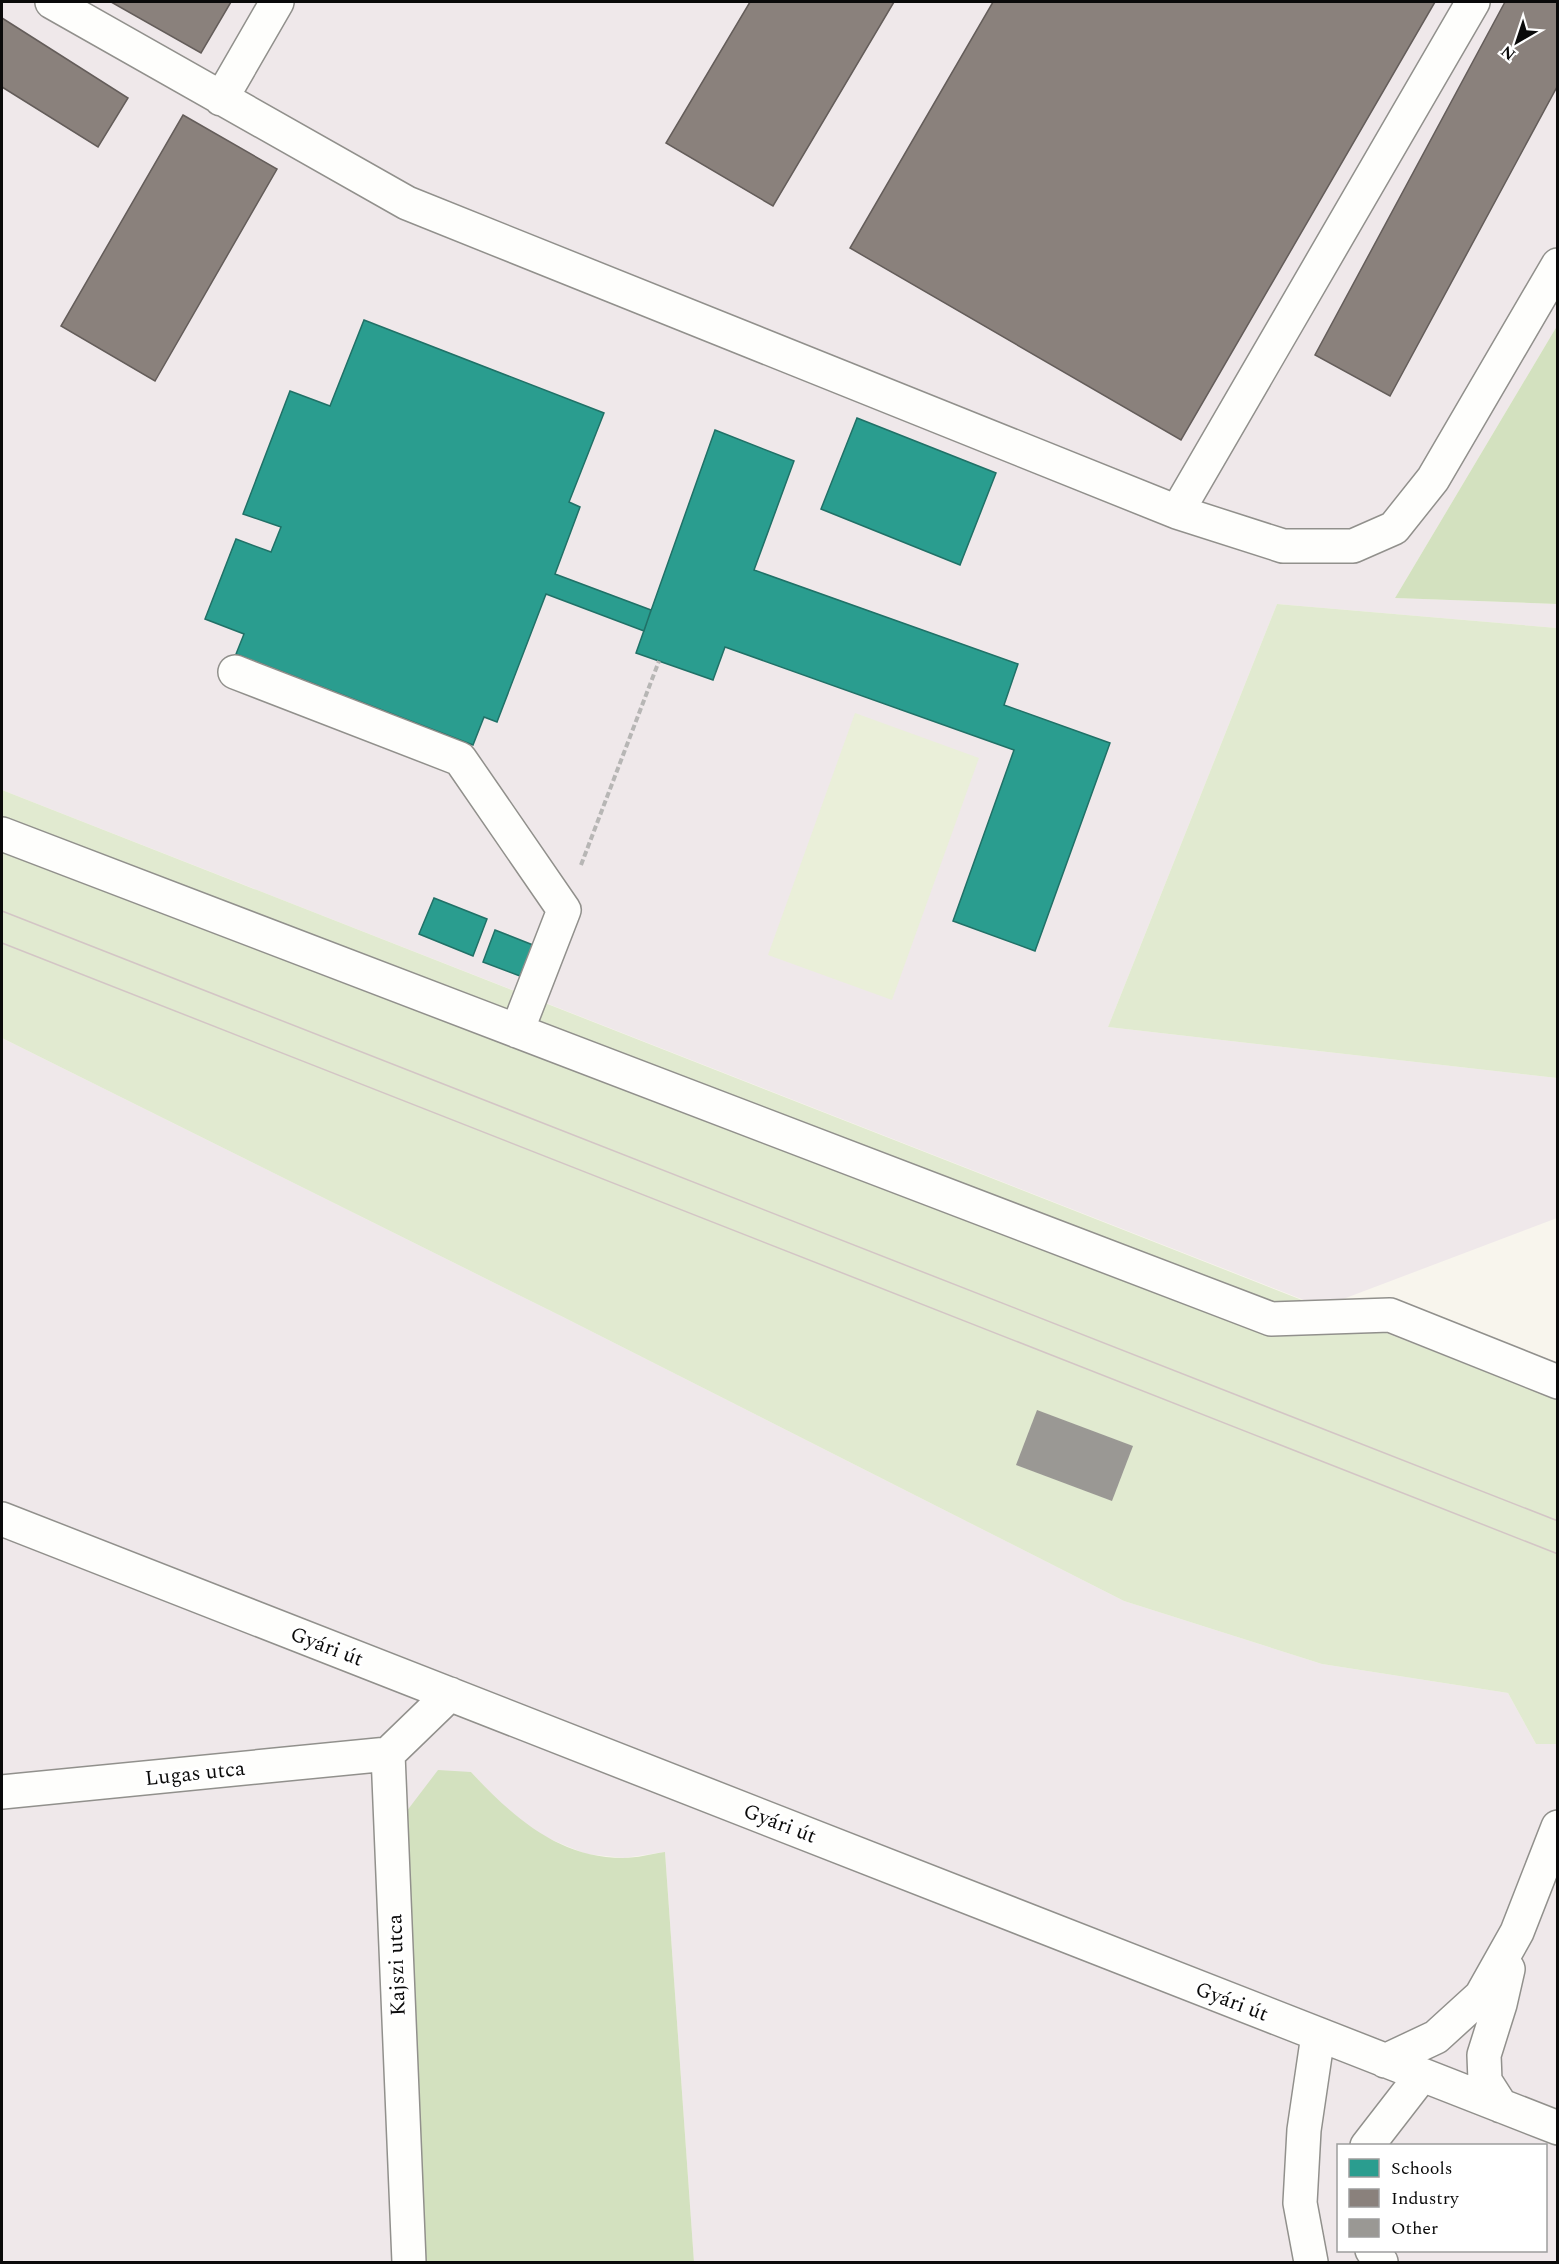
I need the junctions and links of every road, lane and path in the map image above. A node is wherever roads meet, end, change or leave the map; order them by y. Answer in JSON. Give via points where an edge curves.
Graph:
{"nodes":[{"id":1,"x":52,"y":2,"type":"edge"},
{"id":2,"x":277,"y":2,"type":"edge"},
{"id":3,"x":1473,"y":2,"type":"edge"},
{"id":4,"x":221,"y":99,"type":"junction"},
{"id":5,"x":1557,"y":265,"type":"edge"},
{"id":6,"x":1177,"y":512,"type":"junction"},
{"id":7,"x":659,"y":661,"type":"dead end"},
{"id":8,"x":235,"y":672,"type":"dead end"},
{"id":9,"x":2,"y":834,"type":"edge"},
{"id":10,"x":564,"y":910,"type":"junction"},
{"id":11,"x":517,"y":1031,"type":"junction"},
{"id":12,"x":1557,"y":1382,"type":"edge"},
{"id":13,"x":2,"y":1519,"type":"edge"},
{"id":14,"x":450,"y":1694,"type":"junction"},
{"id":15,"x":388,"y":1754,"type":"junction"},
{"id":16,"x":2,"y":1792,"type":"edge"},
{"id":17,"x":1557,"y":1827,"type":"edge"},
{"id":18,"x":1517,"y":1932,"type":"junction"},
{"id":19,"x":1318,"y":2035,"type":"junction"},
{"id":20,"x":1385,"y":2061,"type":"junction"},
{"id":21,"x":1422,"y":2075,"type":"junction"},
{"id":22,"x":1501,"y":2106,"type":"junction"},
{"id":23,"x":1557,"y":2128,"type":"edge"},
{"id":24,"x":1368,"y":2144,"type":"edge"},
{"id":25,"x":409,"y":2262,"type":"edge"},
{"id":26,"x":1311,"y":2262,"type":"edge"}],
"edges":[{"from":1,"to":4,"type":"street"},
{"from":2,"to":4,"type":"street"},
{"from":3,"to":6,"type":"street"},
{"from":4,"to":6,"type":"street","via":[[407,203]]},
{"from":5,"to":6,"type":"street","via":[[1433,479],[1394,528],[1353,546],[1283,546]]},
{"from":7,"to":10,"type":"path"},
{"from":8,"to":10,"type":"street","via":[[460,759]]},
{"from":9,"to":11,"type":"street"},
{"from":10,"to":11,"type":"street"},
{"from":11,"to":12,"type":"street","via":[[1270,1319],[1389,1315]]},
{"from":13,"to":14,"type":"street","name":"Gyári út"},
{"from":14,"to":15,"type":"street"},
{"from":14,"to":19,"type":"street","name":"Gyári út"},
{"from":15,"to":16,"type":"street","name":"Lugas utca"},
{"from":15,"to":25,"type":"street","name":"Kajszi utca"},
{"from":17,"to":18,"type":"street"},
{"from":18,"to":20,"type":"street","via":[[1481,1996],[1436,2037]]},
{"from":18,"to":22,"type":"street","via":[[1484,2055],[1485,2081]]},
{"from":19,"to":20,"type":"street","name":"Gyári út"},
{"from":19,"to":26,"type":"street","via":[[1304,2130],[1300,2204]]},
{"from":20,"to":21,"type":"street","name":"Gyári út"},
{"from":21,"to":22,"type":"street","name":"Gyári út"},
{"from":21,"to":24,"type":"street"},
{"from":22,"to":23,"type":"street","name":"Gyári út"}]}
